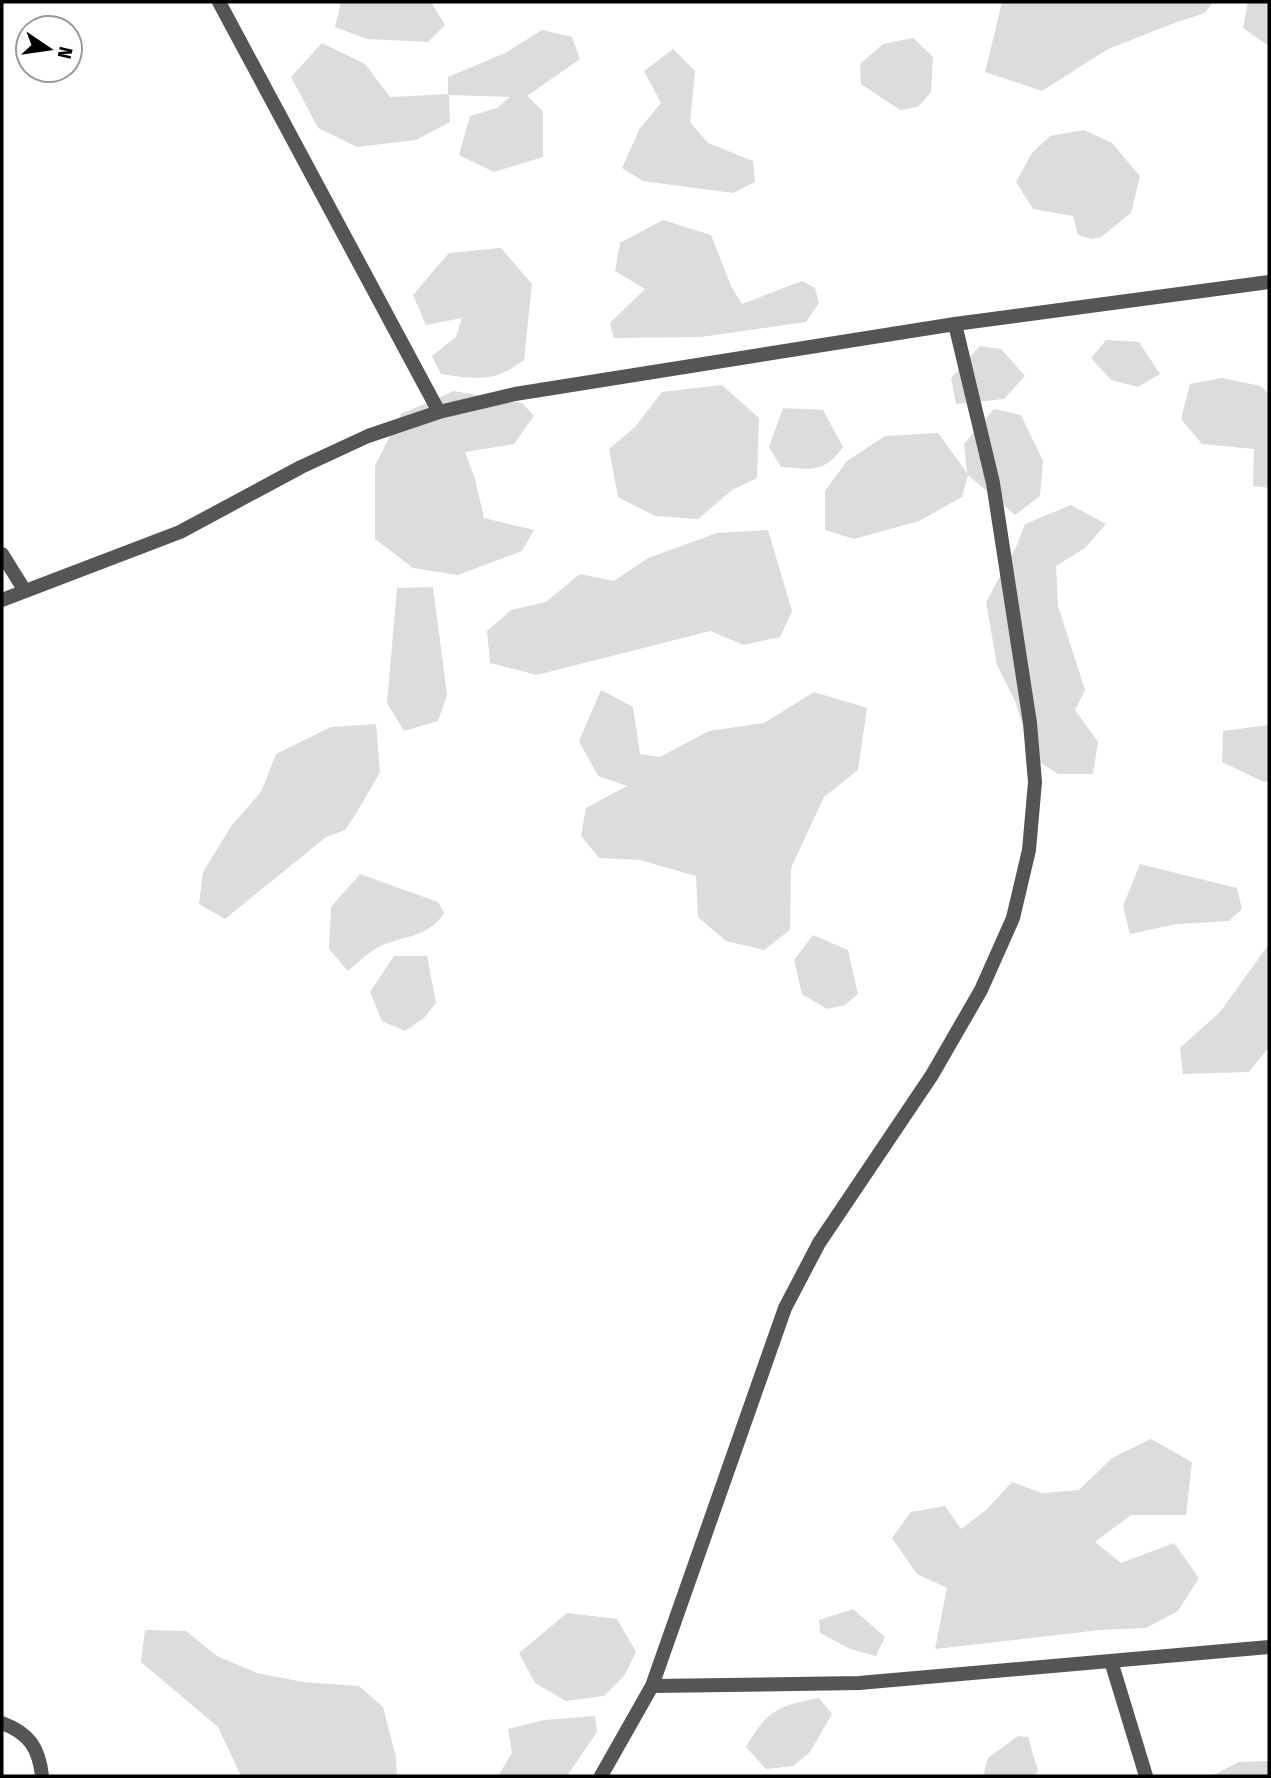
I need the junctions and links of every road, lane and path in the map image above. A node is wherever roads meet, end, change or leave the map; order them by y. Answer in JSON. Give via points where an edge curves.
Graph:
{"nodes":[{"id":1,"x":219,"y":2,"type":"edge"},
{"id":2,"x":1269,"y":282,"type":"edge"},
{"id":3,"x":955,"y":324,"type":"junction"},
{"id":4,"x":439,"y":412,"type":"junction"},
{"id":5,"x":2,"y":554,"type":"edge"},
{"id":6,"x":25,"y":591,"type":"junction"},
{"id":7,"x":2,"y":600,"type":"edge"},
{"id":8,"x":1269,"y":1647,"type":"edge"},
{"id":9,"x":1111,"y":1661,"type":"junction"},
{"id":10,"x":652,"y":1686,"type":"junction"},
{"id":11,"x":2,"y":1723,"type":"edge"},
{"id":12,"x":42,"y":1776,"type":"edge"},
{"id":13,"x":601,"y":1776,"type":"edge"},
{"id":14,"x":1146,"y":1776,"type":"edge"}],
"edges":[{"from":1,"to":4,"type":"street"},
{"from":2,"to":3,"type":"street"},
{"from":3,"to":4,"type":"street","via":[[515,394]]},
{"from":3,"to":10,"type":"street","via":[[993,483],[1027,695],[1035,782],[1029,850],[1013,918],[981,990],[932,1075],[819,1242],[785,1308]]},
{"from":4,"to":6,"type":"street","via":[[368,436],[180,531]]},
{"from":5,"to":6,"type":"street"},
{"from":6,"to":7,"type":"street"},
{"from":8,"to":9,"type":"street"},
{"from":9,"to":10,"type":"street","via":[[859,1682]]},
{"from":9,"to":14,"type":"street"},
{"from":10,"to":13,"type":"street"},
{"from":11,"to":12,"type":"street","via":[[27,1736],[36,1748]]}]}
